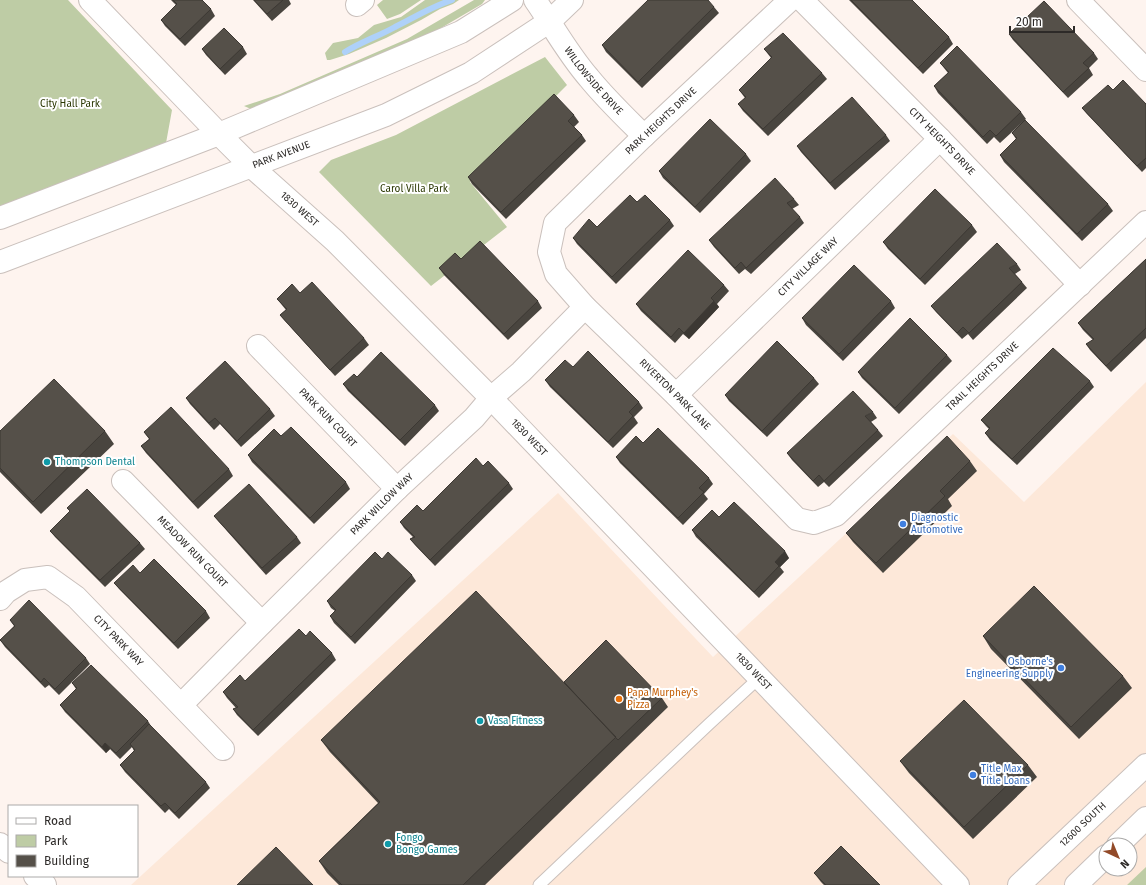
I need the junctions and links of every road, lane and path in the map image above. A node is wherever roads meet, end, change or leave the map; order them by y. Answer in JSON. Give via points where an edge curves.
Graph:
{"nodes":[{"id":1,"x":90,"y":0,"type":"edge"},
{"id":2,"x":512,"y":0,"type":"edge"},
{"id":3,"x":535,"y":0,"type":"edge"},
{"id":4,"x":572,"y":0,"type":"edge"},
{"id":5,"x":790,"y":0,"type":"edge"},
{"id":6,"x":802,"y":0,"type":"edge"},
{"id":7,"x":1078,"y":0,"type":"edge"},
{"id":8,"x":550,"y":21,"type":"junction"},
{"id":9,"x":1146,"y":70,"type":"edge"},
{"id":10,"x":219,"y":134,"type":"junction"},
{"id":11,"x":644,"y":136,"type":"junction"},
{"id":12,"x":940,"y":139,"type":"junction"},
{"id":13,"x":252,"y":166,"type":"junction"},
{"id":14,"x":0,"y":218,"type":"edge"},
{"id":15,"x":1146,"y":222,"type":"edge"},
{"id":16,"x":549,"y":252,"type":"joint"},
{"id":17,"x":0,"y":262,"type":"edge"},
{"id":18,"x":1080,"y":286,"type":"junction"},
{"id":19,"x":585,"y":307,"type":"junction"},
{"id":20,"x":258,"y":346,"type":"dead end"},
{"id":21,"x":676,"y":395,"type":"junction"},
{"id":22,"x":492,"y":398,"type":"junction"},
{"id":23,"x":123,"y":481,"type":"dead end"},
{"id":24,"x":397,"y":489,"type":"junction"},
{"id":25,"x":814,"y":523,"type":"joint"},
{"id":26,"x":0,"y":599,"type":"edge"},
{"id":27,"x":262,"y":623,"type":"junction"},
{"id":28,"x":759,"y":678,"type":"junction"},
{"id":29,"x":181,"y":705,"type":"junction"},
{"id":30,"x":223,"y":749,"type":"dead end"},
{"id":31,"x":1146,"y":765,"type":"edge"},
{"id":32,"x":1146,"y":818,"type":"edge"},
{"id":33,"x":1126,"y":837,"type":"edge"},
{"id":34,"x":0,"y":844,"type":"edge"},
{"id":35,"x":8,"y":851,"type":"edge"},
{"id":36,"x":1098,"y":864,"type":"edge"},
{"id":37,"x":36,"y":877,"type":"edge"},
{"id":38,"x":44,"y":885,"type":"edge"},
{"id":39,"x":539,"y":885,"type":"edge"},
{"id":40,"x":958,"y":885,"type":"edge"},
{"id":41,"x":1019,"y":885,"type":"edge"},
{"id":42,"x":1076,"y":885,"type":"edge"}],
"edges":[{"from":1,"to":10,"type":"street","name":"1830 WEST"},
{"from":2,"to":10,"type":"street","via":[[461,32]]},
{"from":3,"to":8,"type":"street"},
{"from":4,"to":8,"type":"street","name":"PARK AVENUE"},
{"from":5,"to":11,"type":"street","name":"PARK HEIGHTS DRIVE"},
{"from":6,"to":12,"type":"street","name":"CITY HEIGHTS DRIVE"},
{"from":7,"to":9,"type":"street"},
{"from":8,"to":11,"type":"street","name":"WILLOWSIDE DRIVE","via":[[589,78]]},
{"from":8,"to":13,"type":"street","name":"PARK AVENUE","via":[[471,73],[436,91],[386,115]]},
{"from":10,"to":13,"type":"street","name":"1830 WEST"},
{"from":10,"to":14,"type":"street"},
{"from":11,"to":16,"type":"street","name":"PARK HEIGHTS DRIVE","via":[[555,223]]},
{"from":12,"to":18,"type":"street","name":"CITY HEIGHTS DRIVE"},
{"from":12,"to":21,"type":"street","name":"CITY VILLAGE WAY"},
{"from":13,"to":17,"type":"street","name":"PARK AVENUE"},
{"from":13,"to":22,"type":"street","name":"1830 WEST","via":[[335,241]]},
{"from":15,"to":18,"type":"street","name":"TRAIL HEIGHTS DRIVE"},
{"from":16,"to":19,"type":"street","name":"RIVERTON PARK LANE","via":[[556,274]]},
{"from":18,"to":25,"type":"street","name":"TRAIL HEIGHTS DRIVE","via":[[836,515]]},
{"from":19,"to":21,"type":"street","name":"RIVERTON PARK LANE"},
{"from":19,"to":22,"type":"street","name":"PARK WILLOW WAY"},
{"from":20,"to":24,"type":"street","name":"PARK RUN COURT"},
{"from":21,"to":25,"type":"street","name":"RIVERTON PARK LANE","via":[[797,519]]},
{"from":22,"to":24,"type":"street","name":"PARK WILLOW WAY"},
{"from":22,"to":28,"type":"street","name":"1830 WEST"},
{"from":23,"to":27,"type":"street","name":"MEADOW RUN COURT"},
{"from":24,"to":27,"type":"street","name":"PARK WILLOW WAY"},
{"from":26,"to":29,"type":"street","name":"CITY PARK WAY","via":[[25,580],[48,577],[76,597]]},
{"from":27,"to":29,"type":"street","name":"PARK WILLOW WAY"},
{"from":28,"to":39,"type":"lane"},
{"from":28,"to":40,"type":"street","name":"1830 WEST"},
{"from":29,"to":30,"type":"street","name":"CITY PARK WAY"},
{"from":31,"to":41,"type":"street","name":"12600 SOUTH"},
{"from":32,"to":33,"type":"street"},
{"from":34,"to":35,"type":"street"},
{"from":36,"to":42,"type":"street"},
{"from":37,"to":38,"type":"street"}]}
